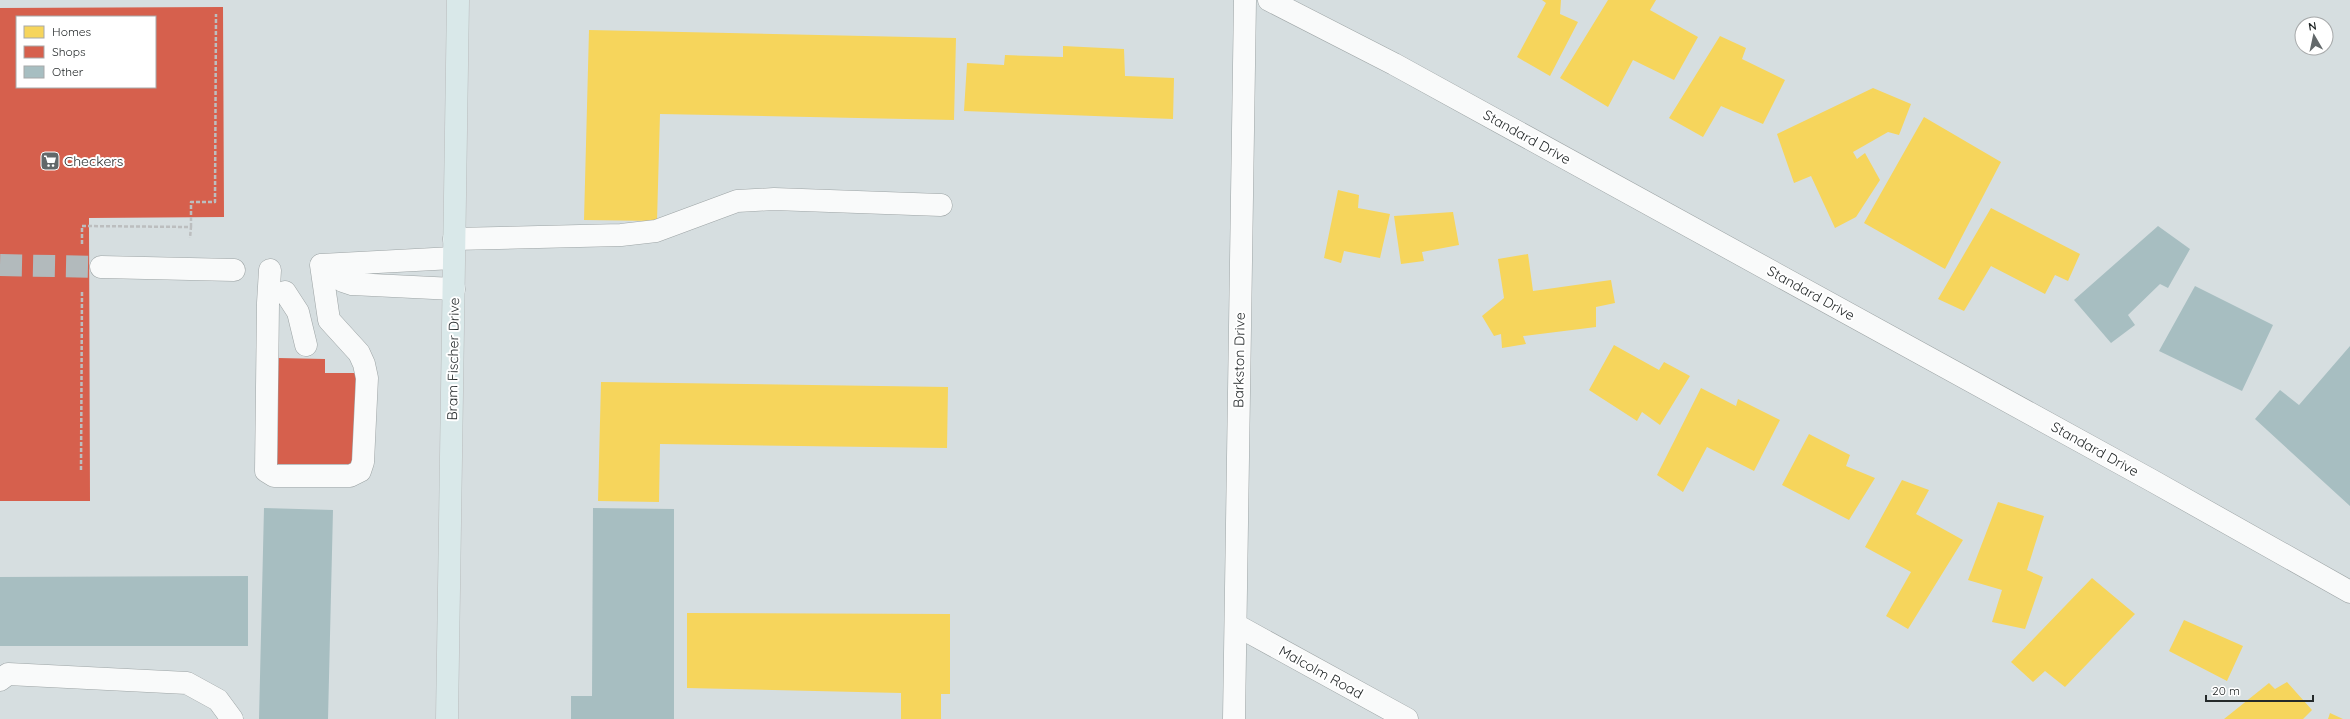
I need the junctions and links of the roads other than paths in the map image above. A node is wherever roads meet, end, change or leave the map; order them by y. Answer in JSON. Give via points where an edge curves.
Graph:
{"nodes":[{"id":1,"x":458,"y":0,"type":"edge"},
{"id":2,"x":1245,"y":0,"type":"edge"},
{"id":3,"x":1269,"y":0,"type":"edge"},
{"id":4,"x":941,"y":205,"type":"dead end"},
{"id":5,"x":454,"y":248,"type":"junction"},
{"id":6,"x":321,"y":265,"type":"junction"},
{"id":7,"x":101,"y":267,"type":"tunnel mouth"},
{"id":8,"x":234,"y":270,"type":"dead end"},
{"id":9,"x":270,"y":270,"type":"dead end"},
{"id":10,"x":352,"y":284,"type":"junction"},
{"id":11,"x":454,"y":289,"type":"junction"},
{"id":12,"x":285,"y":292,"type":"dead end"},
{"id":13,"x":327,"y":303,"type":"junction"},
{"id":14,"x":306,"y":345,"type":"dead end"},
{"id":15,"x":2350,"y":592,"type":"edge"},
{"id":16,"x":1236,"y":625,"type":"junction"},
{"id":17,"x":0,"y":680,"type":"edge"},
{"id":18,"x":232,"y":719,"type":"edge"},
{"id":19,"x":447,"y":719,"type":"edge"},
{"id":20,"x":1234,"y":719,"type":"edge"},
{"id":21,"x":1407,"y":719,"type":"edge"}],
"edges":[{"from":1,"to":5,"type":"main road","name":"Bram Fischer Drive"},
{"from":2,"to":16,"type":"street","name":"Barkston Drive"},
{"from":3,"to":15,"type":"street","name":"Standard Drive","via":[[1415,76]]},
{"from":4,"to":5,"type":"street","via":[[774,199],[737,201],[656,231]]},
{"from":5,"to":6,"type":"street"},
{"from":5,"to":11,"type":"main road","name":"Bram Fischer Drive"},
{"from":6,"to":10,"type":"street","via":[[343,281]]},
{"from":6,"to":13,"type":"street"},
{"from":7,"to":8,"type":"street"},
{"from":9,"to":13,"type":"street","via":[[265,462],[266,471],[274,476],[350,476],[360,471],[363,462],[367,378],[364,364],[359,353],[329,320]]},
{"from":10,"to":11,"type":"street"},
{"from":10,"to":13,"type":"street"},
{"from":11,"to":19,"type":"main road","name":"Bram Fischer Drive"},
{"from":12,"to":14,"type":"street","via":[[298,312]]},
{"from":16,"to":20,"type":"street","name":"Barkston Drive"},
{"from":16,"to":21,"type":"street","name":"Malcolm Road"},
{"from":17,"to":18,"type":"street","via":[[8,674],[187,683],[218,700]]}]}
